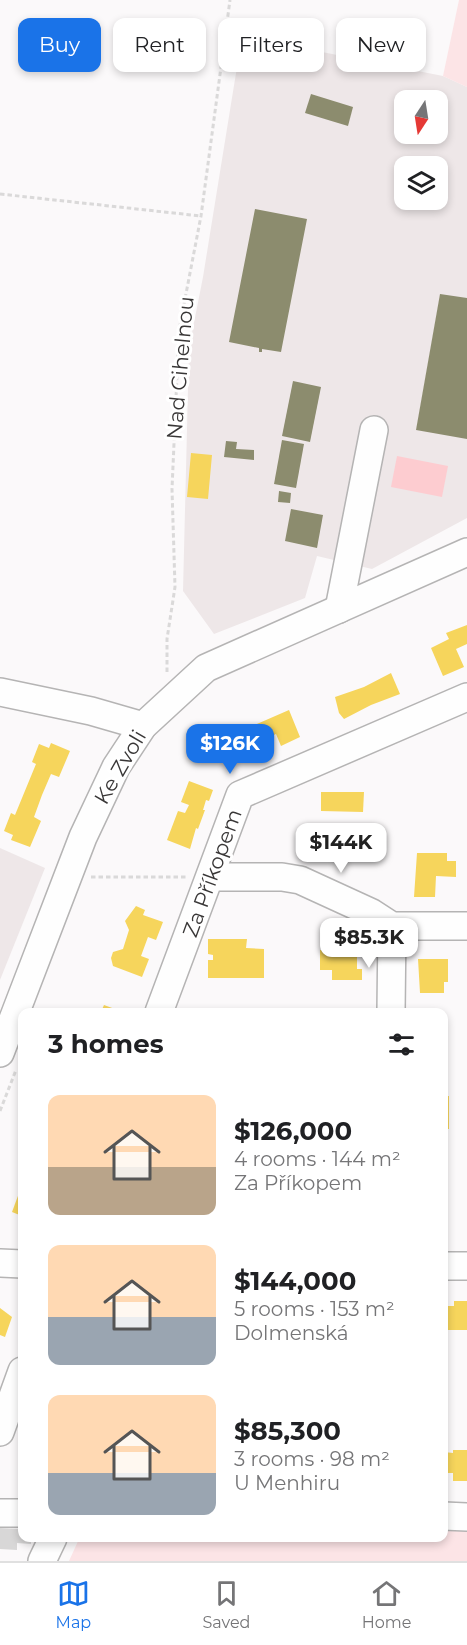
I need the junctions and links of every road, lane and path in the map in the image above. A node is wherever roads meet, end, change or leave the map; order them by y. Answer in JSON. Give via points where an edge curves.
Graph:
{"nodes":[{"id":1,"x":230,"y":0,"type":"edge"},
{"id":2,"x":0,"y":194,"type":"edge"},
{"id":3,"x":201,"y":216,"type":"junction"},
{"id":4,"x":375,"y":430,"type":"dead end"},
{"id":5,"x":467,"y":552,"type":"edge"},
{"id":6,"x":339,"y":609,"type":"junction"},
{"id":7,"x":0,"y":692,"type":"edge"},
{"id":8,"x":178,"y":693,"type":"junction"},
{"id":9,"x":467,"y":697,"type":"edge"},
{"id":10,"x":142,"y":726,"type":"junction"},
{"id":11,"x":95,"y":866,"type":"dead end"},
{"id":12,"x":90,"y":877,"type":"junction"},
{"id":13,"x":212,"y":877,"type":"junction"},
{"id":14,"x":86,"y":887,"type":"dead end"},
{"id":15,"x":392,"y":926,"type":"junction"},
{"id":16,"x":467,"y":926,"type":"edge"},
{"id":17,"x":26,"y":1008,"type":"edge"},
{"id":18,"x":161,"y":1008,"type":"edge"},
{"id":19,"x":391,"y":1008,"type":"edge"},
{"id":20,"x":18,"y":1031,"type":"edge"},
{"id":21,"x":9,"y":1058,"type":"edge"},
{"id":22,"x":0,"y":1111,"type":"edge"},
{"id":23,"x":0,"y":1263,"type":"edge"},
{"id":24,"x":18,"y":1263,"type":"edge"},
{"id":25,"x":448,"y":1266,"type":"edge"},
{"id":26,"x":467,"y":1266,"type":"edge"},
{"id":27,"x":18,"y":1382,"type":"edge"},
{"id":28,"x":0,"y":1432,"type":"edge"},
{"id":29,"x":0,"y":1513,"type":"edge"},
{"id":30,"x":18,"y":1513,"type":"edge"},
{"id":31,"x":448,"y":1516,"type":"edge"},
{"id":32,"x":467,"y":1516,"type":"edge"},
{"id":33,"x":59,"y":1542,"type":"edge"},
{"id":34,"x":42,"y":1561,"type":"edge"}],
"edges":[{"from":1,"to":3,"type":"path","name":"Nad Cihelnou"},
{"from":2,"to":3,"type":"path"},
{"from":3,"to":8,"type":"path","name":"Nad Cihelnou","via":[[179,330],[173,444],[175,587],[166,669]]},
{"from":4,"to":6,"type":"street"},
{"from":5,"to":6,"type":"street","name":"Ke Zvoli"},
{"from":6,"to":8,"type":"street","name":"Ke Zvoli","via":[[206,668]]},
{"from":7,"to":10,"type":"street"},
{"from":8,"to":10,"type":"street","name":"Ke Zvoli"},
{"from":9,"to":13,"type":"street","name":"Za Příkopem","via":[[240,795]]},
{"from":10,"to":17,"type":"street","name":"Ke Zvoli","via":[[116,766],[83,837]]},
{"from":11,"to":12,"type":"path"},
{"from":12,"to":13,"type":"path"},
{"from":12,"to":14,"type":"path"},
{"from":13,"to":15,"type":"street","via":[[300,880]]},
{"from":13,"to":18,"type":"street","name":"Za Příkopem"},
{"from":15,"to":16,"type":"street"},
{"from":15,"to":19,"type":"street"},
{"from":20,"to":21,"type":"street","name":"Ke Zvoli"},
{"from":21,"to":22,"type":"path"},
{"from":23,"to":24,"type":"street"},
{"from":25,"to":26,"type":"street"},
{"from":27,"to":28,"type":"street"},
{"from":29,"to":30,"type":"street"},
{"from":31,"to":32,"type":"street"},
{"from":33,"to":34,"type":"street"}]}
